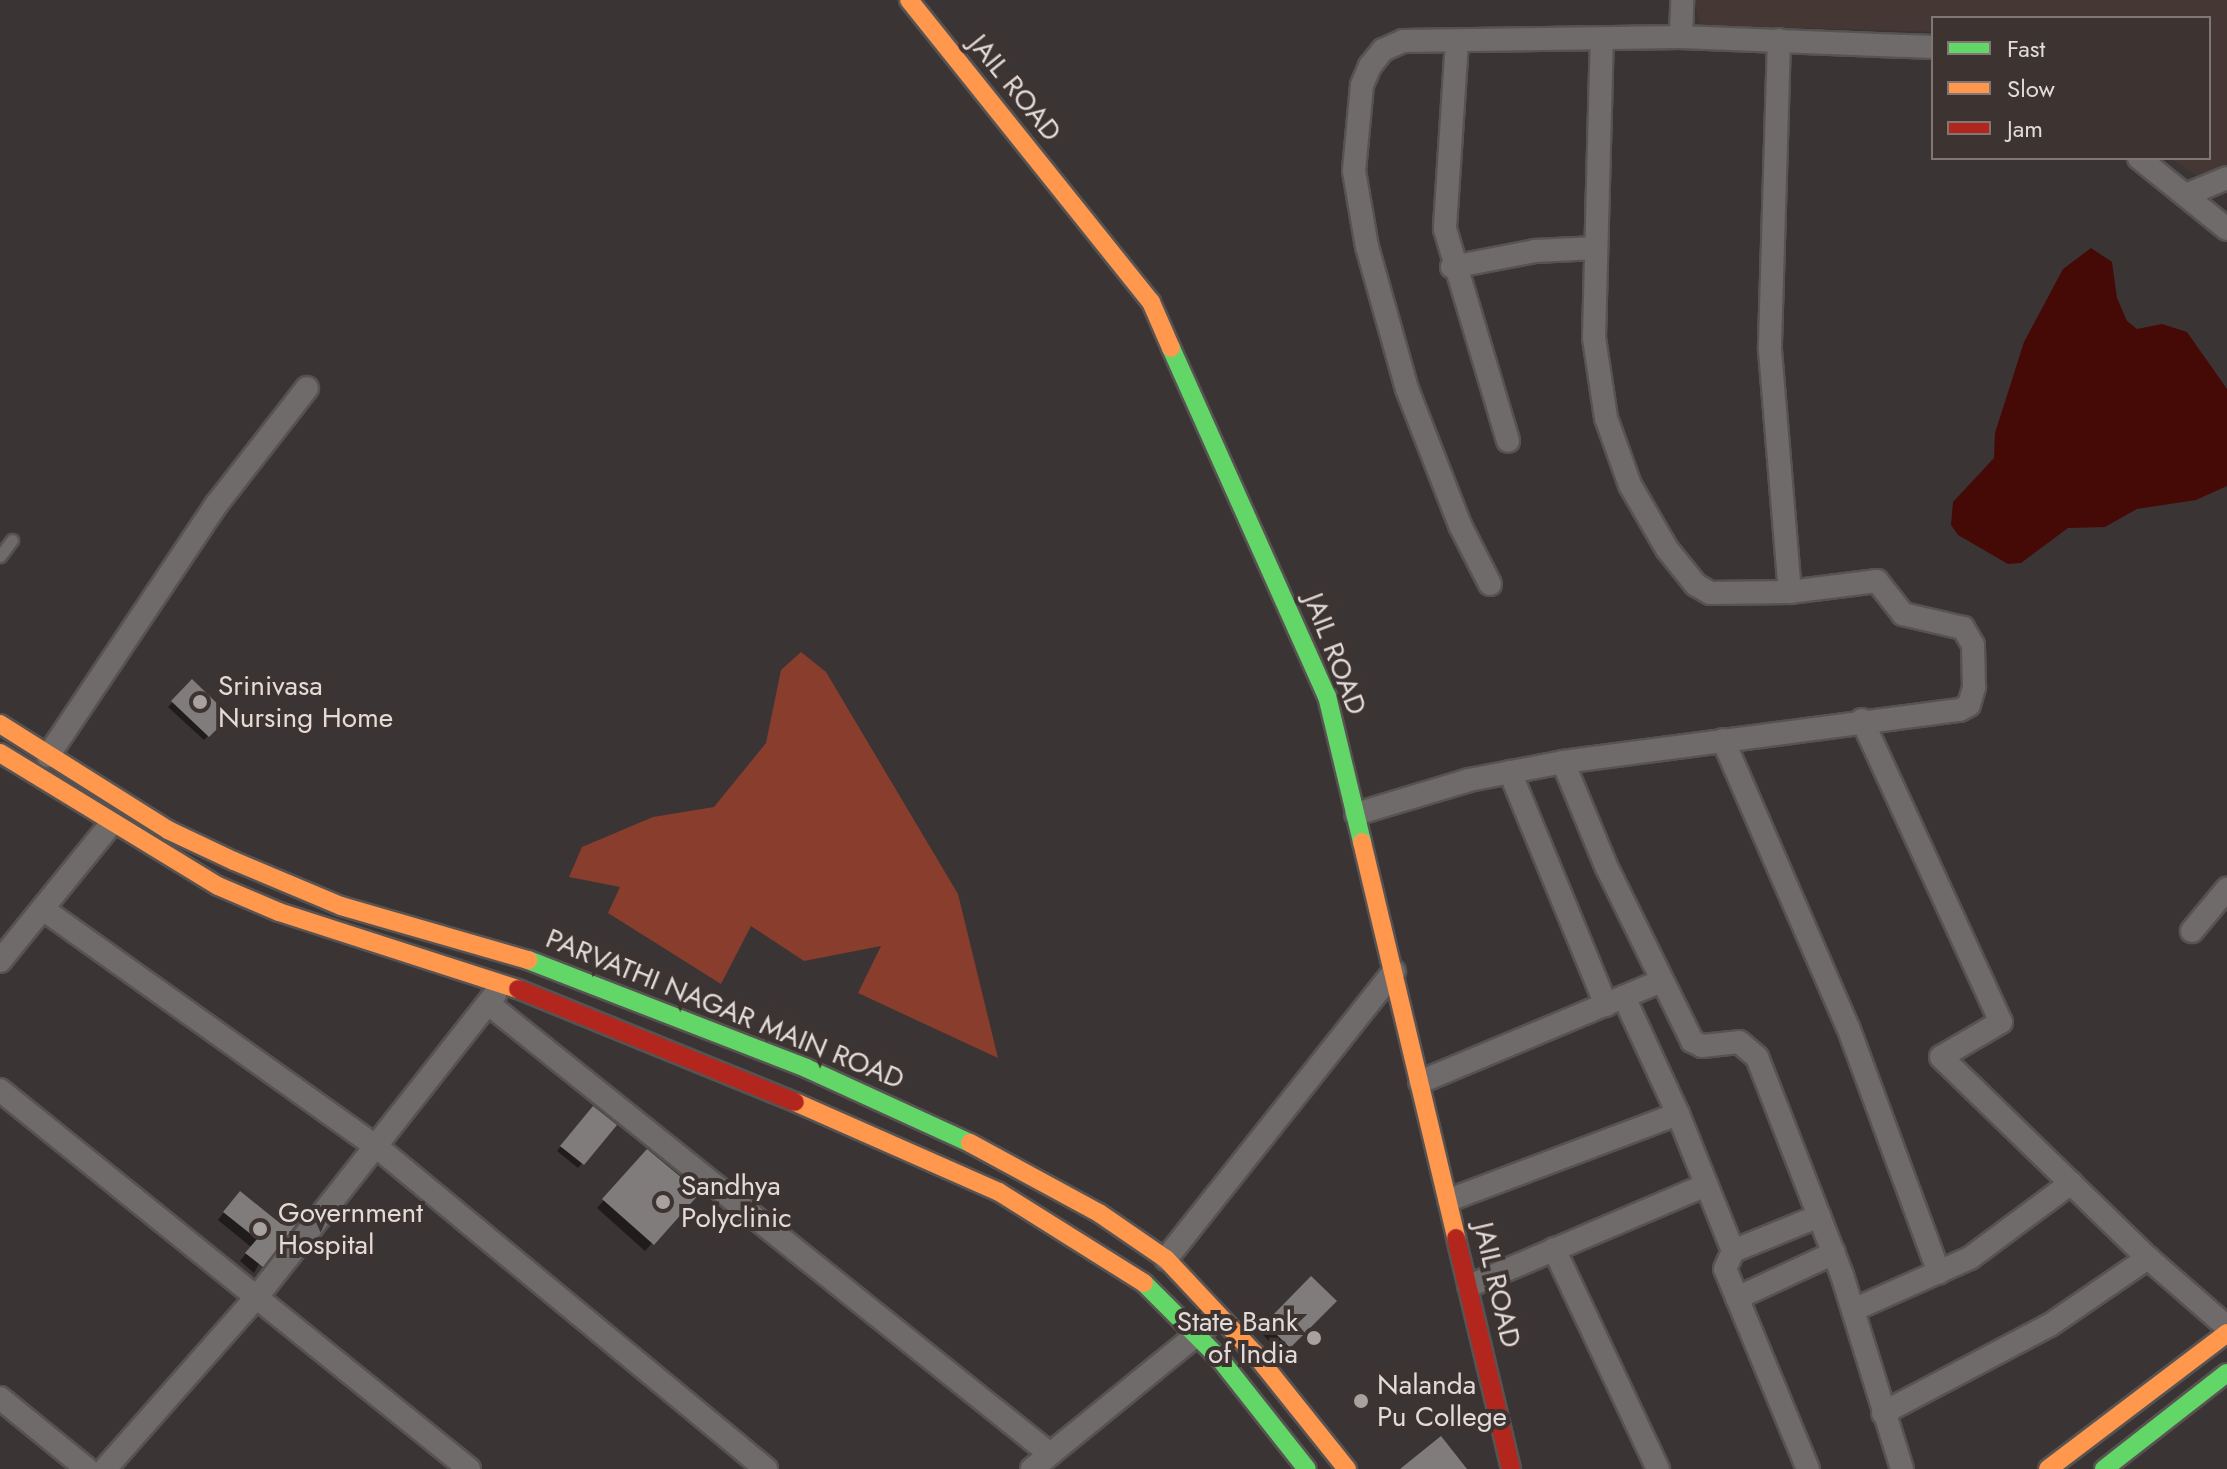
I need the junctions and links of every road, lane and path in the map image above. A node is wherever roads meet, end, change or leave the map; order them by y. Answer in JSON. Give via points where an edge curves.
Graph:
{"nodes":[{"id":1,"x":909,"y":0,"type":"edge"},
{"id":2,"x":1682,"y":0,"type":"edge"},
{"id":3,"x":1681,"y":37,"type":"junction"},
{"id":4,"x":1602,"y":39,"type":"junction"},
{"id":5,"x":1779,"y":40,"type":"junction"},
{"id":6,"x":1457,"y":41,"type":"junction"},
{"id":7,"x":1931,"y":47,"type":"edge"},
{"id":8,"x":2142,"y":160,"type":"edge"},
{"id":9,"x":2227,"y":178,"type":"edge"},
{"id":10,"x":2186,"y":195,"type":"junction"},
{"id":11,"x":2227,"y":229,"type":"edge"},
{"id":12,"x":1596,"y":248,"type":"junction"},
{"id":13,"x":1452,"y":267,"type":"junction"},
{"id":14,"x":307,"y":388,"type":"dead end"},
{"id":15,"x":1508,"y":441,"type":"dead end"},
{"id":16,"x":12,"y":540,"type":"dead end"},
{"id":17,"x":0,"y":556,"type":"edge"},
{"id":18,"x":1490,"y":584,"type":"dead end"},
{"id":19,"x":1790,"y":592,"type":"junction"},
{"id":20,"x":1862,"y":720,"type":"junction"},
{"id":21,"x":0,"y":724,"type":"edge"},
{"id":22,"x":1723,"y":740,"type":"junction"},
{"id":23,"x":0,"y":753,"type":"edge"},
{"id":24,"x":48,"y":756,"type":"junction"},
{"id":25,"x":1563,"y":762,"type":"junction"},
{"id":26,"x":1510,"y":772,"type":"junction"},
{"id":27,"x":1356,"y":814,"type":"junction"},
{"id":28,"x":111,"y":824,"type":"junction"},
{"id":29,"x":2227,"y":889,"type":"edge"},
{"id":30,"x":43,"y":909,"type":"junction"},
{"id":31,"x":2192,"y":931,"type":"dead end"},
{"id":32,"x":524,"y":959,"type":"junction"},
{"id":33,"x":0,"y":961,"type":"edge"},
{"id":34,"x":1394,"y":971,"type":"junction"},
{"id":35,"x":1662,"y":981,"type":"junction"},
{"id":36,"x":500,"y":983,"type":"junction"},
{"id":37,"x":1615,"y":1001,"type":"junction"},
{"id":38,"x":490,"y":1005,"type":"junction"},
{"id":39,"x":1420,"y":1082,"type":"junction"},
{"id":40,"x":0,"y":1090,"type":"edge"},
{"id":41,"x":1678,"y":1114,"type":"junction"},
{"id":42,"x":377,"y":1147,"type":"junction"},
{"id":43,"x":2071,"y":1183,"type":"junction"},
{"id":44,"x":1706,"y":1185,"type":"junction"},
{"id":45,"x":1449,"y":1200,"type":"junction"},
{"id":46,"x":1819,"y":1216,"type":"junction"},
{"id":47,"x":1554,"y":1249,"type":"junction"},
{"id":48,"x":1733,"y":1251,"type":"junction"},
{"id":49,"x":1834,"y":1253,"type":"junction"},
{"id":50,"x":2148,"y":1258,"type":"junction"},
{"id":51,"x":1166,"y":1259,"type":"junction"},
{"id":52,"x":1939,"y":1273,"type":"junction"},
{"id":53,"x":1469,"y":1286,"type":"junction"},
{"id":54,"x":256,"y":1298,"type":"junction"},
{"id":55,"x":1737,"y":1298,"type":"junction"},
{"id":56,"x":1853,"y":1310,"type":"junction"},
{"id":57,"x":1218,"y":1315,"type":"junction"},
{"id":58,"x":2227,"y":1330,"type":"edge"},
{"id":59,"x":1198,"y":1336,"type":"junction"},
{"id":60,"x":2227,"y":1373,"type":"edge"},
{"id":61,"x":0,"y":1398,"type":"edge"},
{"id":62,"x":1883,"y":1413,"type":"junction"},
{"id":63,"x":1050,"y":1454,"type":"junction"},
{"id":64,"x":87,"y":1469,"type":"edge"},
{"id":65,"x":105,"y":1469,"type":"edge"},
{"id":66,"x":469,"y":1469,"type":"edge"},
{"id":67,"x":766,"y":1469,"type":"edge"},
{"id":68,"x":1032,"y":1469,"type":"edge"},
{"id":69,"x":1307,"y":1469,"type":"edge"},
{"id":70,"x":1347,"y":1469,"type":"edge"},
{"id":71,"x":1511,"y":1469,"type":"edge"},
{"id":72,"x":1658,"y":1469,"type":"edge"},
{"id":73,"x":1808,"y":1469,"type":"edge"},
{"id":74,"x":1902,"y":1469,"type":"edge"},
{"id":75,"x":2048,"y":1469,"type":"edge"},
{"id":76,"x":2104,"y":1469,"type":"edge"}],
"edges":[{"from":1,"to":27,"type":"main road","name":"JAIL ROAD","via":[[1151,302],[1327,696]]},
{"from":2,"to":3,"type":"street"},
{"from":3,"to":4,"type":"street"},
{"from":3,"to":5,"type":"street"},
{"from":4,"to":6,"type":"street"},
{"from":4,"to":12,"type":"street"},
{"from":5,"to":7,"type":"street"},
{"from":5,"to":19,"type":"street","via":[[1770,350]]},
{"from":6,"to":13,"type":"street","via":[[1445,229]]},
{"from":6,"to":18,"type":"street","via":[[1403,41],[1383,50],[1370,66],[1362,85],[1354,171],[1367,247],[1407,389],[1460,525]]},
{"from":8,"to":10,"type":"street"},
{"from":9,"to":10,"type":"street"},
{"from":10,"to":11,"type":"street"},
{"from":12,"to":13,"type":"street","via":[[1535,251]]},
{"from":12,"to":19,"type":"street","via":[[1594,338],[1606,418],[1638,498],[1696,585],[1710,593]]},
{"from":13,"to":15,"type":"street"},
{"from":14,"to":24,"type":"street","via":[[216,505]]},
{"from":16,"to":17,"type":"lane"},
{"from":19,"to":20,"type":"street","via":[[1877,581],[1903,614],[1951,623],[1970,636],[1974,687],[1969,705]]},
{"from":20,"to":22,"type":"street"},
{"from":20,"to":43,"type":"street","via":[[2001,1022],[1941,1057]]},
{"from":21,"to":24,"type":"main road","name":"PARVATHI NAGAR MAIN ROAD"},
{"from":22,"to":25,"type":"street"},
{"from":22,"to":52,"type":"street","via":[[1848,1027]]},
{"from":23,"to":28,"type":"main road","name":"PARVATHI NAGAR MAIN ROAD"},
{"from":24,"to":32,"type":"main road","name":"PARVATHI NAGAR MAIN ROAD","via":[[168,830],[234,861],[341,906]]},
{"from":25,"to":26,"type":"street"},
{"from":25,"to":35,"type":"street"},
{"from":26,"to":27,"type":"street"},
{"from":26,"to":37,"type":"street"},
{"from":27,"to":34,"type":"main road","name":"JAIL ROAD"},
{"from":28,"to":30,"type":"street"},
{"from":28,"to":36,"type":"main road","name":"PARVATHI NAGAR MAIN ROAD","via":[[218,886],[279,912]]},
{"from":29,"to":31,"type":"street"},
{"from":30,"to":33,"type":"street"},
{"from":30,"to":42,"type":"street"},
{"from":32,"to":36,"type":"street"},
{"from":32,"to":51,"type":"main road","name":"PARVATHI NAGAR MAIN ROAD","via":[[806,1068],[940,1127],[1099,1213]]},
{"from":34,"to":39,"type":"main road","name":"JAIL ROAD"},
{"from":34,"to":51,"type":"street"},
{"from":35,"to":37,"type":"street"},
{"from":35,"to":46,"type":"street","via":[[1692,1041],[1702,1046],[1739,1042],[1757,1057]]},
{"from":36,"to":38,"type":"street"},
{"from":36,"to":59,"type":"main road","name":"PARVATHI NAGAR MAIN ROAD","via":[[711,1065],[999,1192],[1154,1289]]},
{"from":37,"to":39,"type":"street"},
{"from":37,"to":41,"type":"street"},
{"from":38,"to":42,"type":"street"},
{"from":38,"to":63,"type":"street"},
{"from":39,"to":45,"type":"main road","name":"JAIL ROAD"},
{"from":40,"to":54,"type":"street"},
{"from":41,"to":44,"type":"street"},
{"from":41,"to":45,"type":"street"},
{"from":42,"to":54,"type":"street"},
{"from":42,"to":67,"type":"street"},
{"from":43,"to":50,"type":"street"},
{"from":43,"to":52,"type":"street","via":[[1994,1243]]},
{"from":44,"to":47,"type":"street"},
{"from":44,"to":48,"type":"street"},
{"from":45,"to":53,"type":"main road","name":"JAIL ROAD"},
{"from":46,"to":48,"type":"street"},
{"from":46,"to":49,"type":"street"},
{"from":47,"to":53,"type":"street"},
{"from":47,"to":72,"type":"street"},
{"from":48,"to":55,"type":"street","via":[[1725,1269]]},
{"from":49,"to":55,"type":"street"},
{"from":49,"to":56,"type":"street"},
{"from":50,"to":58,"type":"street"},
{"from":50,"to":62,"type":"street","via":[[2050,1325]]},
{"from":51,"to":57,"type":"main road","name":"PARVATHI NAGAR MAIN ROAD"},
{"from":52,"to":56,"type":"street"},
{"from":53,"to":71,"type":"main road","name":"JAIL ROAD"},
{"from":54,"to":65,"type":"street"},
{"from":54,"to":66,"type":"street"},
{"from":55,"to":73,"type":"street"},
{"from":56,"to":62,"type":"street"},
{"from":57,"to":59,"type":"street"},
{"from":57,"to":70,"type":"main road","name":"PARVATHI NAGAR MAIN ROAD"},
{"from":58,"to":75,"type":"main road"},
{"from":59,"to":63,"type":"street"},
{"from":59,"to":69,"type":"main road","name":"PARVATHI NAGAR MAIN ROAD"},
{"from":60,"to":76,"type":"main road"},
{"from":61,"to":64,"type":"street"},
{"from":62,"to":74,"type":"street"},
{"from":63,"to":68,"type":"street"}]}
